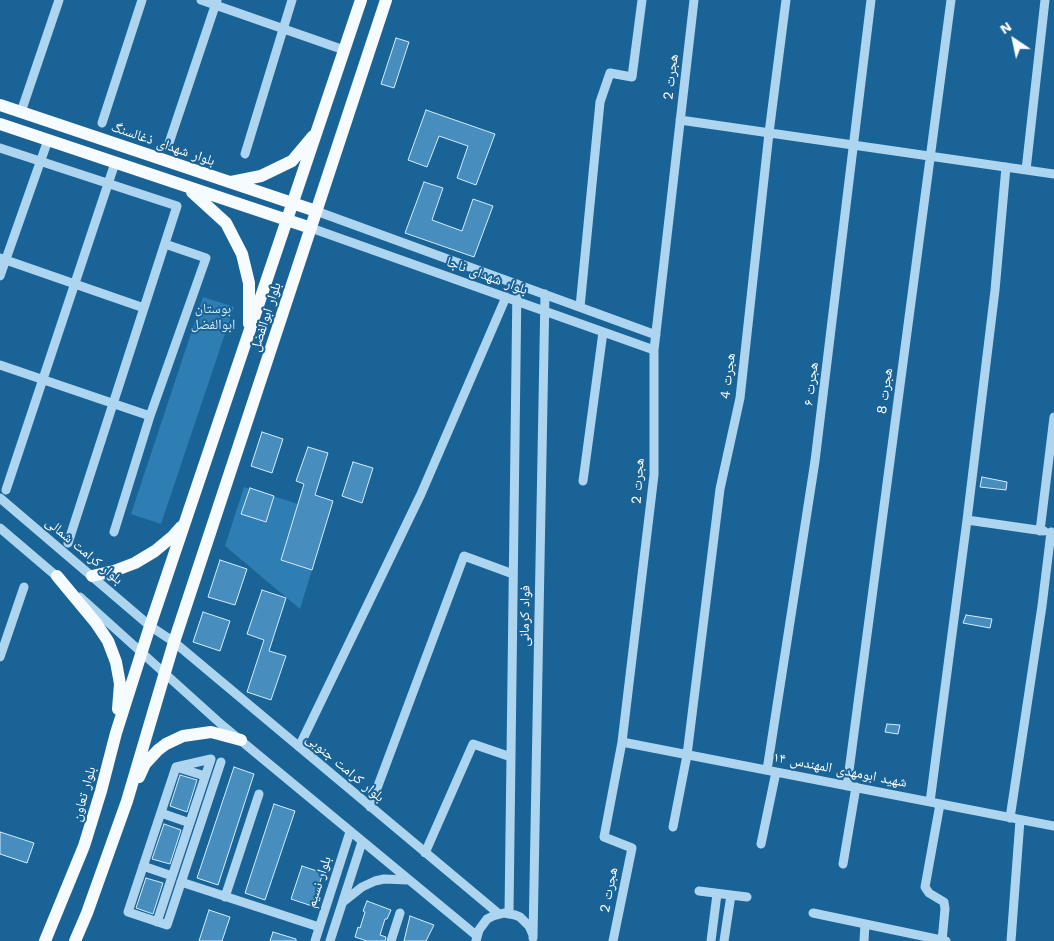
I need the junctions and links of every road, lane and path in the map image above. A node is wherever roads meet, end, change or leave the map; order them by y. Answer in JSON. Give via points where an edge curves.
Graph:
{"nodes":[{"id":1,"x":59,"y":0,"type":"edge"},
{"id":2,"x":142,"y":0,"type":"edge"},
{"id":3,"x":201,"y":0,"type":"edge"},
{"id":4,"x":292,"y":0,"type":"edge"},
{"id":5,"x":361,"y":0,"type":"edge"},
{"id":6,"x":386,"y":0,"type":"edge"},
{"id":7,"x":642,"y":0,"type":"edge"},
{"id":8,"x":694,"y":0,"type":"edge"},
{"id":9,"x":786,"y":0,"type":"edge"},
{"id":10,"x":871,"y":0,"type":"edge"},
{"id":11,"x":951,"y":0,"type":"edge"},
{"id":12,"x":1045,"y":0,"type":"edge"},
{"id":13,"x":216,"y":2,"type":"edge"},
{"id":14,"x":282,"y":28,"type":"junction"},
{"id":15,"x":344,"y":50,"type":"junction"},
{"id":16,"x":0,"y":105,"type":"edge"},
{"id":17,"x":21,"y":112,"type":"junction"},
{"id":18,"x":680,"y":120,"type":"junction"},
{"id":19,"x":102,"y":123,"type":"dead end"},
{"id":20,"x":0,"y":124,"type":"edge"},
{"id":21,"x":318,"y":130,"type":"junction"},
{"id":22,"x":768,"y":132,"type":"junction"},
{"id":23,"x":48,"y":140,"type":"junction"},
{"id":24,"x":853,"y":145,"type":"junction"},
{"id":25,"x":168,"y":146,"type":"dead end"},
{"id":26,"x":0,"y":148,"type":"edge"},
{"id":27,"x":245,"y":154,"type":"dead end"},
{"id":28,"x":930,"y":156,"type":"junction"},
{"id":29,"x":40,"y":161,"type":"junction"},
{"id":30,"x":115,"y":163,"type":"junction"},
{"id":31,"x":1006,"y":167,"type":"junction"},
{"id":32,"x":1026,"y":170,"type":"junction"},
{"id":33,"x":1054,"y":174,"type":"edge"},
{"id":34,"x":230,"y":182,"type":"junction"},
{"id":35,"x":108,"y":184,"type":"junction"},
{"id":36,"x":184,"y":186,"type":"junction"},
{"id":37,"x":293,"y":203,"type":"junction"},
{"id":38,"x":316,"y":211,"type":"junction"},
{"id":39,"x":288,"y":220,"type":"junction"},
{"id":40,"x":311,"y":228,"type":"junction"},
{"id":41,"x":165,"y":244,"type":"junction"},
{"id":42,"x":3,"y":259,"type":"edge"},
{"id":43,"x":0,"y":276,"type":"edge"},
{"id":44,"x":75,"y":284,"type":"junction"},
{"id":45,"x":517,"y":284,"type":"junction"},
{"id":46,"x":545,"y":294,"type":"junction"},
{"id":47,"x":506,"y":297,"type":"junction"},
{"id":48,"x":517,"y":301,"type":"junction"},
{"id":49,"x":144,"y":308,"type":"junction"},
{"id":50,"x":580,"y":308,"type":"junction"},
{"id":51,"x":545,"y":311,"type":"junction"},
{"id":52,"x":603,"y":332,"type":"junction"},
{"id":53,"x":656,"y":335,"type":"junction"},
{"id":54,"x":249,"y":336,"type":"junction"},
{"id":55,"x":654,"y":350,"type":"junction"},
{"id":56,"x":0,"y":365,"type":"edge"},
{"id":57,"x":43,"y":380,"type":"junction"},
{"id":58,"x":113,"y":402,"type":"junction"},
{"id":59,"x":150,"y":416,"type":"junction"},
{"id":60,"x":1054,"y":417,"type":"edge"},
{"id":61,"x":583,"y":481,"type":"dead end"},
{"id":62,"x":3,"y":494,"type":"edge"},
{"id":63,"x":188,"y":519,"type":"junction"},
{"id":64,"x":967,"y":520,"type":"junction"},
{"id":65,"x":0,"y":528,"type":"edge"},
{"id":66,"x":1040,"y":531,"type":"junction"},
{"id":67,"x":114,"y":532,"type":"dead end"},
{"id":68,"x":1052,"y":533,"type":"edge"},
{"id":69,"x":4,"y":535,"type":"edge"},
{"id":70,"x":68,"y":543,"type":"dead end"},
{"id":71,"x":513,"y":574,"type":"junction"},
{"id":72,"x":57,"y":576,"type":"junction"},
{"id":73,"x":92,"y":576,"type":"junction"},
{"id":74,"x":24,"y":587,"type":"dead end"},
{"id":75,"x":150,"y":626,"type":"junction"},
{"id":76,"x":174,"y":642,"type":"junction"},
{"id":77,"x":142,"y":652,"type":"junction"},
{"id":78,"x":0,"y":657,"type":"edge"},
{"id":79,"x":164,"y":672,"type":"junction"},
{"id":80,"x":116,"y":733,"type":"junction"},
{"id":81,"x":241,"y":740,"type":"junction"},
{"id":82,"x":622,"y":742,"type":"junction"},
{"id":83,"x":299,"y":747,"type":"junction"},
{"id":84,"x":687,"y":754,"type":"junction"},
{"id":85,"x":511,"y":757,"type":"junction"},
{"id":86,"x":221,"y":762,"type":"dead end"},
{"id":87,"x":176,"y":767,"type":"junction"},
{"id":88,"x":771,"y":771,"type":"junction"},
{"id":89,"x":205,"y":776,"type":"junction"},
{"id":90,"x":851,"y":787,"type":"junction"},
{"id":91,"x":259,"y":794,"type":"dead end"},
{"id":92,"x":127,"y":801,"type":"junction"},
{"id":93,"x":930,"y":802,"type":"junction"},
{"id":94,"x":940,"y":804,"type":"junction"},
{"id":95,"x":370,"y":807,"type":"junction"},
{"id":96,"x":161,"y":813,"type":"junction"},
{"id":97,"x":1010,"y":818,"type":"junction"},
{"id":98,"x":1020,"y":820,"type":"junction"},
{"id":99,"x":190,"y":823,"type":"junction"},
{"id":100,"x":1054,"y":826,"type":"edge"},
{"id":101,"x":673,"y":827,"type":"dead end"},
{"id":102,"x":350,"y":832,"type":"junction"},
{"id":103,"x":362,"y":842,"type":"junction"},
{"id":104,"x":761,"y":844,"type":"dead end"},
{"id":105,"x":425,"y":853,"type":"junction"},
{"id":106,"x":842,"y":864,"type":"dead end"},
{"id":107,"x":143,"y":866,"type":"junction"},
{"id":108,"x":172,"y":876,"type":"junction"},
{"id":109,"x":335,"y":880,"type":"junction"},
{"id":110,"x":408,"y":880,"type":"junction"},
{"id":111,"x":181,"y":882,"type":"junction"},
{"id":112,"x":348,"y":884,"type":"junction"},
{"id":113,"x":167,"y":891,"type":"junction"},
{"id":114,"x":699,"y":891,"type":"dead end"},
{"id":115,"x":177,"y":894,"type":"junction"},
{"id":116,"x":717,"y":894,"type":"junction"},
{"id":117,"x":731,"y":895,"type":"junction"},
{"id":118,"x":225,"y":897,"type":"junction"},
{"id":119,"x":747,"y":898,"type":"dead end"},
{"id":120,"x":343,"y":902,"type":"junction"},
{"id":121,"x":715,"y":912,"type":"junction"},
{"id":122,"x":400,"y":913,"type":"dead end"},
{"id":123,"x":509,"y":913,"type":"junction"},
{"id":124,"x":813,"y":913,"type":"dead end"},
{"id":125,"x":499,"y":914,"type":"junction"},
{"id":126,"x":728,"y":914,"type":"junction"},
{"id":127,"x":157,"y":922,"type":"junction"},
{"id":128,"x":865,"y":924,"type":"junction"},
{"id":129,"x":319,"y":927,"type":"junction"},
{"id":130,"x":477,"y":939,"type":"edge"},
{"id":131,"x":533,"y":939,"type":"edge"},
{"id":132,"x":45,"y":941,"type":"edge"},
{"id":133,"x":75,"y":941,"type":"edge"},
{"id":134,"x":315,"y":941,"type":"edge"},
{"id":135,"x":330,"y":941,"type":"edge"},
{"id":136,"x":391,"y":941,"type":"edge"},
{"id":137,"x":613,"y":941,"type":"edge"},
{"id":138,"x":710,"y":941,"type":"edge"},
{"id":139,"x":724,"y":941,"type":"edge"},
{"id":140,"x":864,"y":941,"type":"edge"},
{"id":141,"x":944,"y":941,"type":"edge"},
{"id":142,"x":1011,"y":941,"type":"edge"}],
"edges":[{"from":1,"to":17,"type":"street"},
{"from":2,"to":19,"type":"street"},
{"from":3,"to":13,"type":"street"},
{"from":4,"to":14,"type":"street"},
{"from":5,"to":15,"type":"main road","name":"بلوار ابوالفضل"},
{"from":6,"to":38,"type":"main road","name":"بلوار ابوالفضل"},
{"from":7,"to":50,"type":"street","via":[[632,77],[610,74],[600,102]]},
{"from":8,"to":18,"type":"street","name":"هجرت 2"},
{"from":9,"to":22,"type":"street","name":"هجرت 4"},
{"from":10,"to":24,"type":"street","name":"هجرت ۶"},
{"from":11,"to":28,"type":"street","name":"هجرت 8"},
{"from":12,"to":32,"type":"street"},
{"from":13,"to":14,"type":"street"},
{"from":13,"to":25,"type":"street"},
{"from":14,"to":15,"type":"street"},
{"from":14,"to":27,"type":"street"},
{"from":15,"to":21,"type":"main road","name":"بلوار ابوالفضل"},
{"from":16,"to":17,"type":"main road","name":"بلوار شهدای ذغالسنگ"},
{"from":17,"to":34,"type":"main road","name":"بلوار شهدای ذغالسنگ"},
{"from":18,"to":22,"type":"street"},
{"from":18,"to":53,"type":"street","name":"هجرت 2"},
{"from":20,"to":23,"type":"main road"},
{"from":21,"to":34,"type":"main road","via":[[292,161],[261,176]]},
{"from":21,"to":37,"type":"main road","name":"بلوار ابوالفضل"},
{"from":22,"to":24,"type":"street"},
{"from":22,"to":84,"type":"street","name":"هجرت 4","via":[[740,398],[720,489]]},
{"from":23,"to":29,"type":"street"},
{"from":23,"to":30,"type":"main road"},
{"from":24,"to":28,"type":"street"},
{"from":24,"to":88,"type":"street","name":"هجرت ۶","via":[[815,461]]},
{"from":26,"to":29,"type":"street"},
{"from":28,"to":31,"type":"street"},
{"from":28,"to":90,"type":"street","name":"هجرت 8"},
{"from":29,"to":35,"type":"street"},
{"from":29,"to":42,"type":"street"},
{"from":30,"to":35,"type":"street"},
{"from":30,"to":36,"type":"main road"},
{"from":31,"to":32,"type":"street"},
{"from":31,"to":64,"type":"street","via":[[995,290]]},
{"from":32,"to":33,"type":"street"},
{"from":34,"to":37,"type":"main road","name":"بلوار شهدای ذغالسنگ"},
{"from":35,"to":41,"type":"street","via":[[177,206]]},
{"from":35,"to":44,"type":"street"},
{"from":36,"to":39,"type":"main road"},
{"from":36,"to":54,"type":"main road","via":[[226,223],[242,254],[249,283]]},
{"from":37,"to":38,"type":"main road","name":"بلوار شهدای ذغالسنگ"},
{"from":37,"to":39,"type":"main road","name":"بلوار ابوالفضل"},
{"from":38,"to":40,"type":"main road","name":"بلوار ابوالفضل"},
{"from":38,"to":45,"type":"street","name":"بلوار شهدای ناجا"},
{"from":39,"to":40,"type":"main road"},
{"from":39,"to":54,"type":"main road","name":"بلوار ابوالفضل"},
{"from":40,"to":47,"type":"street","name":"بلوار شهدای ناجا"},
{"from":40,"to":76,"type":"main road","name":"بلوار ابوالفضل"},
{"from":41,"to":49,"type":"street"},
{"from":41,"to":59,"type":"street","via":[[206,258]]},
{"from":42,"to":43,"type":"street"},
{"from":42,"to":44,"type":"street"},
{"from":44,"to":49,"type":"street"},
{"from":44,"to":57,"type":"street"},
{"from":45,"to":46,"type":"street","name":"بلوار شهدای ناجا"},
{"from":45,"to":48,"type":"street","name":"فواد کرمانی"},
{"from":46,"to":50,"type":"street","name":"بلوار شهدای ناجا"},
{"from":46,"to":51,"type":"street","name":"فواد کرمانی"},
{"from":47,"to":48,"type":"street","name":"بلوار شهدای ناجا"},
{"from":47,"to":83,"type":"street","via":[[421,494]]},
{"from":48,"to":51,"type":"street","name":"بلوار شهدای ناجا"},
{"from":48,"to":71,"type":"street","name":"فواد کرمانی"},
{"from":49,"to":58,"type":"street"},
{"from":50,"to":53,"type":"street","name":"بلوار شهدای ناجا"},
{"from":51,"to":52,"type":"street","name":"بلوار شهدای ناجا"},
{"from":51,"to":131,"type":"street","name":"فواد کرمانی"},
{"from":52,"to":55,"type":"street","name":"بلوار شهدای ناجا"},
{"from":52,"to":61,"type":"street"},
{"from":53,"to":55,"type":"street","name":"هجرت 2"},
{"from":54,"to":63,"type":"main road","name":"بلوار ابوالفضل"},
{"from":55,"to":82,"type":"street","name":"هجرت 2","via":[[654,476]]},
{"from":56,"to":57,"type":"street"},
{"from":57,"to":58,"type":"street"},
{"from":57,"to":62,"type":"street"},
{"from":58,"to":59,"type":"street"},
{"from":58,"to":70,"type":"street"},
{"from":59,"to":67,"type":"street"},
{"from":60,"to":66,"type":"street"},
{"from":62,"to":73,"type":"street","name":"بلوار کرامت شمالی"},
{"from":63,"to":73,"type":"main road","via":[[159,548],[135,563]]},
{"from":63,"to":75,"type":"main road","name":"بلوار ابوالفضل"},
{"from":64,"to":66,"type":"street"},
{"from":64,"to":93,"type":"street"},
{"from":65,"to":69,"type":"street"},
{"from":66,"to":68,"type":"street"},
{"from":68,"to":97,"type":"street"},
{"from":69,"to":72,"type":"street"},
{"from":71,"to":85,"type":"street","name":"فواد کرمانی"},
{"from":71,"to":95,"type":"street","via":[[464,556]]},
{"from":72,"to":77,"type":"street"},
{"from":72,"to":80,"type":"main road","via":[[96,622],[116,662],[120,684]]},
{"from":73,"to":75,"type":"street","name":"بلوار کرامت شمالی"},
{"from":74,"to":78,"type":"street"},
{"from":75,"to":76,"type":"street","name":"بلوار کرامت شمالی"},
{"from":75,"to":77,"type":"main road","name":"بلوار ابوالفضل"},
{"from":76,"to":79,"type":"main road","name":"بلوار ابوالفضل"},
{"from":76,"to":83,"type":"street","name":"بلوار کرامت جنوبی"},
{"from":77,"to":79,"type":"street"},
{"from":77,"to":80,"type":"main road","name":"بلوار تعاون"},
{"from":79,"to":81,"type":"street"},
{"from":79,"to":92,"type":"main road"},
{"from":80,"to":132,"type":"main road","name":"بلوار تعاون","via":[[84,846]]},
{"from":81,"to":92,"type":"main road","via":[[211,732],[192,733],[174,739],[145,764]]},
{"from":81,"to":102,"type":"street"},
{"from":82,"to":84,"type":"street","name":"شهید ابومهدی المهندس ۱۴"},
{"from":82,"to":137,"type":"street","name":"هجرت 2","via":[[604,837],[632,848]]},
{"from":83,"to":95,"type":"street","name":"بلوار کرامت جنوبی"},
{"from":84,"to":88,"type":"street","name":"شهید ابومهدی المهندس ۱۴"},
{"from":84,"to":101,"type":"street","name":"هجرت 4"},
{"from":85,"to":105,"type":"street","via":[[473,744]]},
{"from":85,"to":123,"type":"street","name":"فواد کرمانی"},
{"from":86,"to":111,"type":"street"},
{"from":87,"to":89,"type":"street"},
{"from":87,"to":89,"type":"street","via":[[211,759]]},
{"from":87,"to":96,"type":"street"},
{"from":88,"to":90,"type":"street","name":"شهید ابومهدی المهندس ۱۴"},
{"from":88,"to":104,"type":"street","name":"هجرت ۶"},
{"from":89,"to":99,"type":"street"},
{"from":90,"to":93,"type":"street","name":"شهید ابومهدی المهندس ۱۴"},
{"from":90,"to":106,"type":"street","name":"هجرت 8"},
{"from":91,"to":118,"type":"street"},
{"from":92,"to":133,"type":"main road"},
{"from":93,"to":94,"type":"street","name":"شهید ابومهدی المهندس ۱۴"},
{"from":94,"to":97,"type":"street","name":"شهید ابومهدی المهندس ۱۴"},
{"from":94,"to":141,"type":"street","via":[[925,887],[944,902]]},
{"from":95,"to":105,"type":"street","name":"بلوار کرامت جنوبی"},
{"from":96,"to":99,"type":"street"},
{"from":96,"to":107,"type":"street"},
{"from":97,"to":98,"type":"street","name":"شهید ابومهدی المهندس ۱۴"},
{"from":98,"to":100,"type":"street","name":"شهید ابومهدی المهندس ۱۴"},
{"from":98,"to":142,"type":"street"},
{"from":99,"to":108,"type":"street"},
{"from":102,"to":103,"type":"street"},
{"from":102,"to":109,"type":"street","name":"بلوار نسیم"},
{"from":103,"to":110,"type":"street"},
{"from":103,"to":112,"type":"street","name":"بلوار نسیم"},
{"from":105,"to":125,"type":"street","name":"بلوار کرامت جنوبی"},
{"from":107,"to":108,"type":"street"},
{"from":107,"to":127,"type":"street","via":[[128,912]]},
{"from":108,"to":113,"type":"street"},
{"from":109,"to":112,"type":"street","via":[[344,875]]},
{"from":109,"to":129,"type":"street","name":"بلوار نسیم"},
{"from":110,"to":120,"type":"street","via":[[376,881]]},
{"from":110,"to":130,"type":"street"},
{"from":111,"to":115,"type":"street"},
{"from":111,"to":118,"type":"street"},
{"from":112,"to":120,"type":"street","name":"بلوار نسیم"},
{"from":113,"to":115,"type":"street"},
{"from":113,"to":127,"type":"street"},
{"from":114,"to":116,"type":"street"},
{"from":115,"to":127,"type":"street","via":[[167,925]]},
{"from":116,"to":117,"type":"street"},
{"from":116,"to":121,"type":"street"},
{"from":117,"to":119,"type":"street"},
{"from":117,"to":126,"type":"street"},
{"from":118,"to":129,"type":"street"},
{"from":120,"to":135,"type":"street","name":"بلوار نسیم"},
{"from":121,"to":126,"type":"street","via":[[722,906]]},
{"from":121,"to":138,"type":"street"},
{"from":122,"to":136,"type":"street"},
{"from":123,"to":125,"type":"street"},
{"from":123,"to":131,"type":"street","via":[[525,921]]},
{"from":124,"to":128,"type":"street"},
{"from":125,"to":130,"type":"street","via":[[487,919]]},
{"from":126,"to":139,"type":"street"},
{"from":128,"to":140,"type":"street"},
{"from":128,"to":141,"type":"street"},
{"from":129,"to":134,"type":"street","name":"بلوار نسیم"}]}
